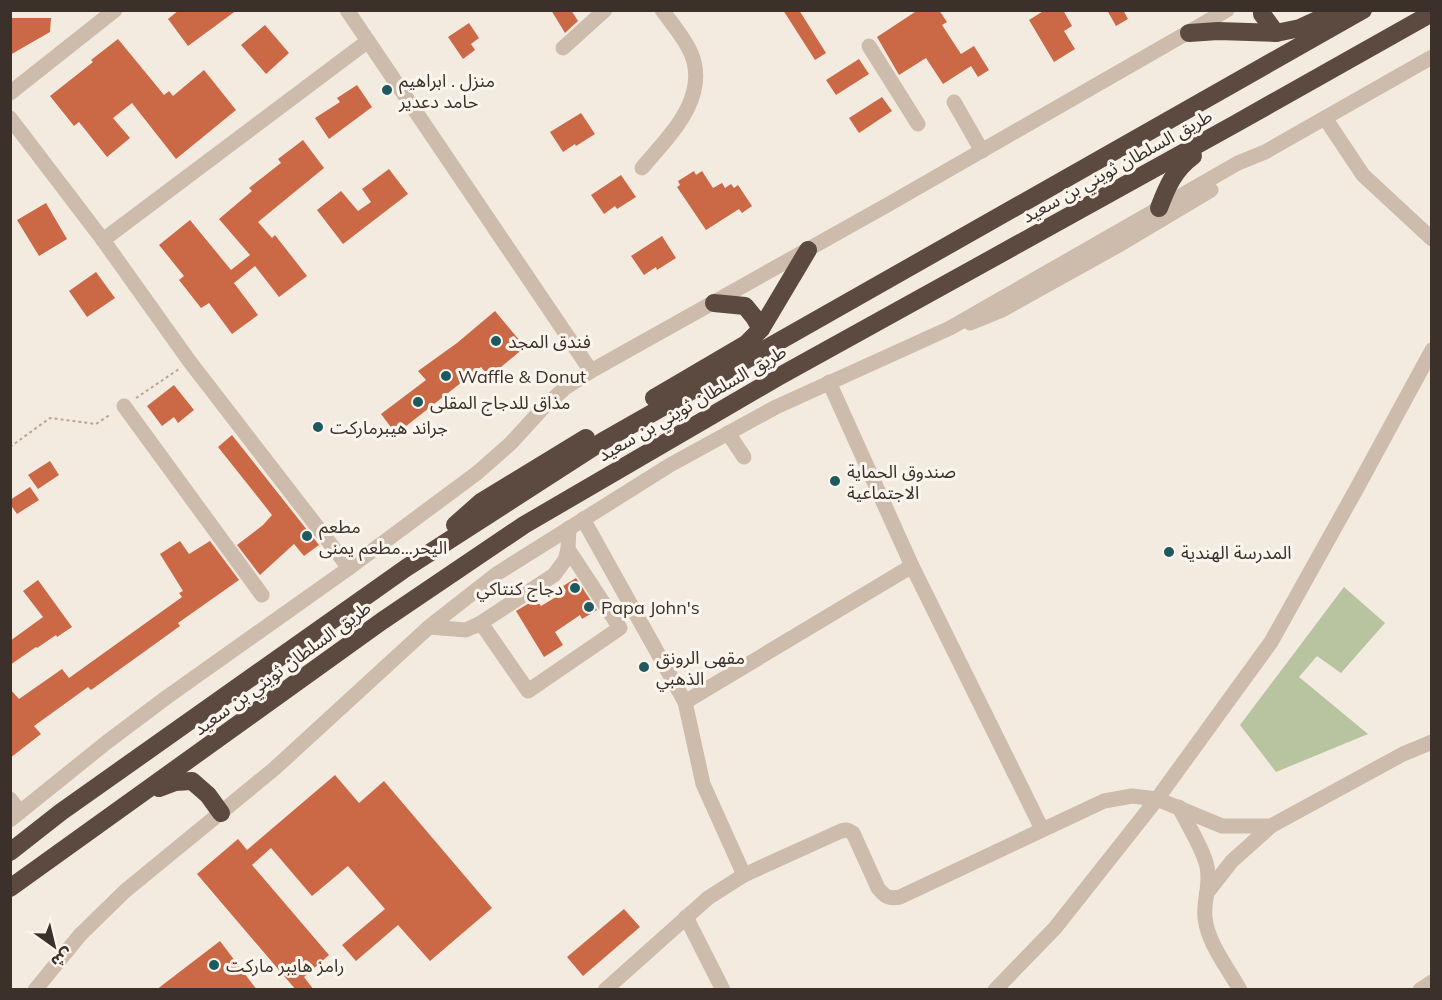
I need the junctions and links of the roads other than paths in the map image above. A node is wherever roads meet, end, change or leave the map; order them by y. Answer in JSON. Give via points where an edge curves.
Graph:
{"nodes":[{"id":1,"x":115,"y":10,"type":"edge"},
{"id":2,"x":347,"y":10,"type":"edge"},
{"id":3,"x":605,"y":10,"type":"edge"},
{"id":4,"x":662,"y":10,"type":"edge"},
{"id":5,"x":1227,"y":10,"type":"edge"},
{"id":6,"x":1262,"y":10,"type":"edge"},
{"id":7,"x":1340,"y":10,"type":"edge"},
{"id":8,"x":1363,"y":10,"type":"edge"},
{"id":9,"x":1431,"y":13,"type":"edge"},
{"id":10,"x":1189,"y":33,"type":"junction"},
{"id":11,"x":1276,"y":33,"type":"junction"},
{"id":12,"x":368,"y":42,"type":"junction"},
{"id":13,"x":869,"y":46,"type":"dead end"},
{"id":14,"x":563,"y":48,"type":"dead end"},
{"id":15,"x":1431,"y":57,"type":"edge"},
{"id":16,"x":10,"y":93,"type":"edge"},
{"id":17,"x":954,"y":102,"type":"dead end"},
{"id":18,"x":10,"y":118,"type":"edge"},
{"id":19,"x":1325,"y":118,"type":"junction"},
{"id":20,"x":918,"y":124,"type":"dead end"},
{"id":21,"x":1235,"y":124,"type":"junction"},
{"id":22,"x":982,"y":151,"type":"junction"},
{"id":23,"x":1265,"y":152,"type":"junction"},
{"id":24,"x":642,"y":168,"type":"dead end"},
{"id":25,"x":1159,"y":208,"type":"junction"},
{"id":26,"x":1431,"y":239,"type":"edge"},
{"id":27,"x":103,"y":240,"type":"junction"},
{"id":28,"x":1117,"y":246,"type":"junction"},
{"id":29,"x":808,"y":250,"type":"junction"},
{"id":30,"x":714,"y":303,"type":"junction"},
{"id":31,"x":950,"y":328,"type":"junction"},
{"id":32,"x":760,"y":329,"type":"junction"},
{"id":33,"x":1431,"y":350,"type":"edge"},
{"id":34,"x":591,"y":371,"type":"junction"},
{"id":35,"x":829,"y":382,"type":"junction"},
{"id":36,"x":124,"y":406,"type":"road end"},
{"id":37,"x":728,"y":433,"type":"junction"},
{"id":38,"x":744,"y":457,"type":"dead end"},
{"id":39,"x":583,"y":519,"type":"junction"},
{"id":40,"x":569,"y":528,"type":"junction"},
{"id":41,"x":568,"y":549,"type":"junction"},
{"id":42,"x":912,"y":566,"type":"junction"},
{"id":43,"x":350,"y":568,"type":"junction"},
{"id":44,"x":406,"y":568,"type":"junction"},
{"id":45,"x":262,"y":595,"type":"dead end"},
{"id":46,"x":476,"y":626,"type":"junction"},
{"id":47,"x":429,"y":627,"type":"junction"},
{"id":48,"x":685,"y":702,"type":"junction"},
{"id":49,"x":1431,"y":742,"type":"edge"},
{"id":50,"x":144,"y":794,"type":"junction"},
{"id":51,"x":10,"y":799,"type":"edge"},
{"id":52,"x":1157,"y":799,"type":"junction"},
{"id":53,"x":1179,"y":807,"type":"junction"},
{"id":54,"x":221,"y":813,"type":"junction"},
{"id":55,"x":16,"y":816,"type":"edge"},
{"id":56,"x":1271,"y":826,"type":"junction"},
{"id":57,"x":1042,"y":829,"type":"junction"},
{"id":58,"x":10,"y":852,"type":"edge"},
{"id":59,"x":744,"y":875,"type":"junction"},
{"id":60,"x":10,"y":888,"type":"edge"},
{"id":61,"x":1205,"y":895,"type":"junction"},
{"id":62,"x":686,"y":917,"type":"junction"},
{"id":63,"x":1431,"y":982,"type":"edge"},
{"id":64,"x":35,"y":990,"type":"edge"},
{"id":65,"x":606,"y":990,"type":"edge"},
{"id":66,"x":723,"y":990,"type":"edge"},
{"id":67,"x":995,"y":990,"type":"edge"},
{"id":68,"x":1240,"y":990,"type":"edge"},
{"id":69,"x":1420,"y":990,"type":"edge"}],
"edges":[{"from":1,"to":16,"type":"street"},
{"from":2,"to":12,"type":"street"},
{"from":3,"to":14,"type":"street"},
{"from":4,"to":24,"type":"street","via":[[692,55],[694,92],[686,112]]},
{"from":5,"to":10,"type":"street"},
{"from":6,"to":11,"type":"highway"},
{"from":7,"to":11,"type":"highway","via":[[1300,28]]},
{"from":8,"to":44,"type":"highway","name":"طريق السلطان ثويني بن سعيد","via":[[603,441]]},
{"from":9,"to":21,"type":"highway","name":"طريق السلطان ثويني بن سعيد"},
{"from":10,"to":11,"type":"highway"},
{"from":10,"to":22,"type":"street"},
{"from":12,"to":27,"type":"street"},
{"from":12,"to":34,"type":"street"},
{"from":13,"to":20,"type":"street"},
{"from":15,"to":19,"type":"street"},
{"from":17,"to":22,"type":"street"},
{"from":18,"to":27,"type":"street"},
{"from":19,"to":23,"type":"street"},
{"from":19,"to":26,"type":"street","via":[[1363,175]]},
{"from":21,"to":25,"type":"highway","via":[[1177,170]]},
{"from":21,"to":50,"type":"highway","name":"طريق السلطان ثويني بن سعيد","via":[[789,371],[524,525],[382,621]]},
{"from":22,"to":29,"type":"street"},
{"from":23,"to":25,"type":"street"},
{"from":23,"to":28,"type":"street","via":[[1229,179]]},
{"from":25,"to":28,"type":"street","via":[[1146,224]]},
{"from":25,"to":31,"type":"street"},
{"from":27,"to":43,"type":"street","via":[[190,362]]},
{"from":28,"to":31,"type":"street","via":[[998,312]]},
{"from":29,"to":30,"type":"street"},
{"from":29,"to":32,"type":"highway"},
{"from":30,"to":32,"type":"highway","via":[[745,306]]},
{"from":30,"to":34,"type":"street"},
{"from":31,"to":35,"type":"street"},
{"from":32,"to":44,"type":"highway","via":[[746,344],[482,502]]},
{"from":33,"to":52,"type":"street","via":[[1271,642]]},
{"from":34,"to":43,"type":"street","via":[[543,408],[477,473]]},
{"from":35,"to":37,"type":"street"},
{"from":35,"to":42,"type":"street"},
{"from":36,"to":45,"type":"street"},
{"from":37,"to":38,"type":"street"},
{"from":37,"to":39,"type":"street"},
{"from":39,"to":40,"type":"street"},
{"from":39,"to":48,"type":"street"},
{"from":40,"to":41,"type":"street"},
{"from":40,"to":47,"type":"street","via":[[498,573]]},
{"from":41,"to":46,"type":"street","via":[[566,560],[554,575]]},
{"from":41,"to":46,"type":"street","via":[[620,628],[528,691],[481,623]]},
{"from":42,"to":48,"type":"street"},
{"from":42,"to":57,"type":"street"},
{"from":43,"to":55,"type":"street","via":[[149,710]]},
{"from":44,"to":58,"type":"highway","name":"طريق السلطان ثويني بن سعيد"},
{"from":46,"to":47,"type":"street","via":[[466,630]]},
{"from":47,"to":54,"type":"street","via":[[330,720]]},
{"from":48,"to":59,"type":"street","via":[[703,784]]},
{"from":49,"to":56,"type":"street"},
{"from":50,"to":54,"type":"highway","via":[[175,782],[192,781]]},
{"from":50,"to":60,"type":"highway","name":"طريق السلطان ثويني بن سعيد"},
{"from":51,"to":55,"type":"street"},
{"from":52,"to":53,"type":"street"},
{"from":52,"to":57,"type":"street","via":[[1132,796],[1104,801]]},
{"from":52,"to":67,"type":"street","via":[[1055,928]]},
{"from":53,"to":56,"type":"street","via":[[1222,826]]},
{"from":53,"to":61,"type":"street","via":[[1207,865]]},
{"from":54,"to":64,"type":"street","via":[[125,891],[80,935]]},
{"from":56,"to":61,"type":"street","via":[[1232,861]]},
{"from":57,"to":59,"type":"street","via":[[900,897],[883,895],[853,833],[847,830]]},
{"from":59,"to":62,"type":"street"},
{"from":61,"to":68,"type":"street","via":[[1210,939]]},
{"from":62,"to":65,"type":"street"},
{"from":62,"to":66,"type":"street"},
{"from":63,"to":69,"type":"street"}]}
